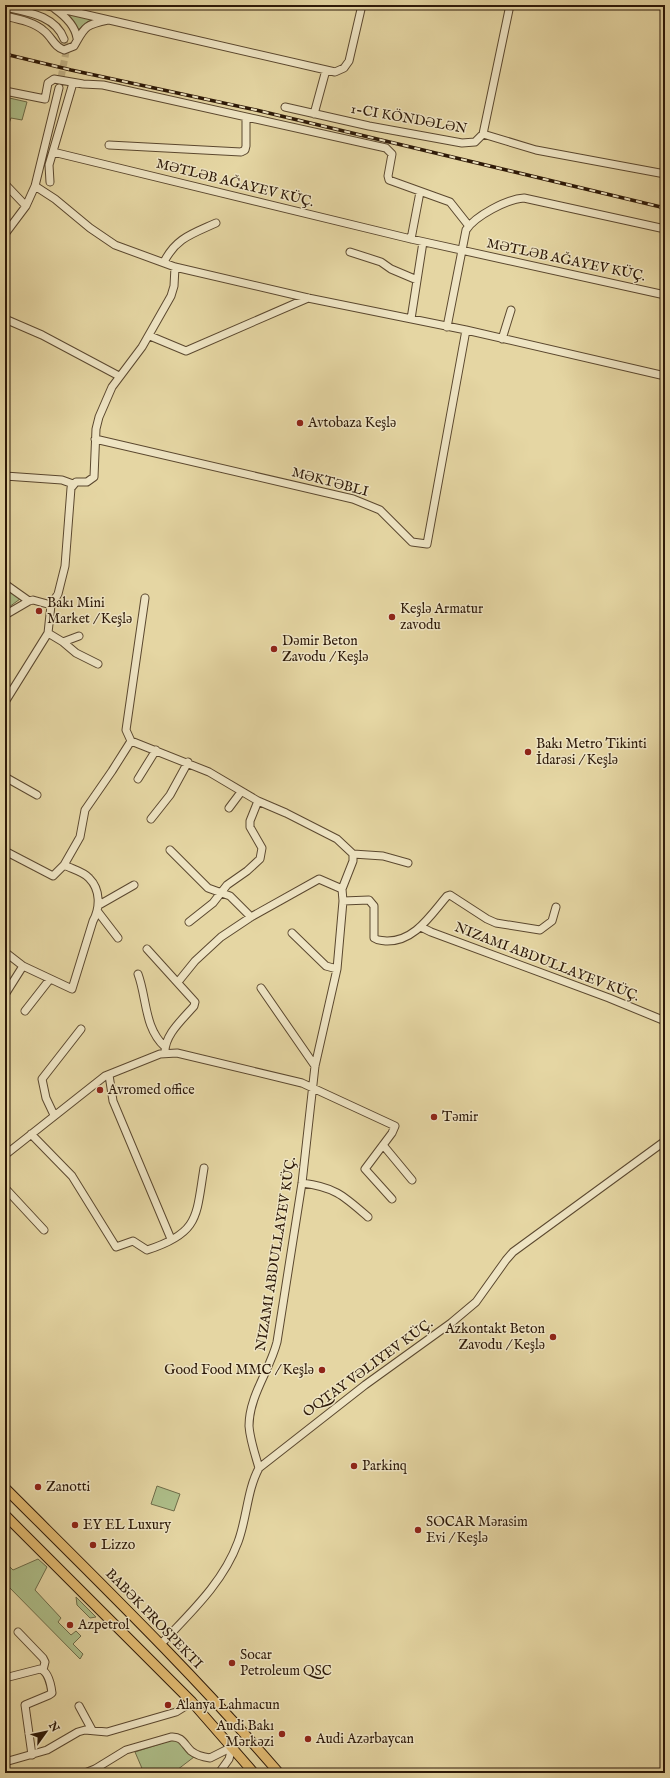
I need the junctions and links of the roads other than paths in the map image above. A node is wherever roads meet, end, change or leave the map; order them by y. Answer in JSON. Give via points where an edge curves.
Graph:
{"nodes":[{"id":1,"x":44,"y":5,"type":"edge"},
{"id":2,"x":362,"y":5,"type":"edge"},
{"id":3,"x":510,"y":5,"type":"edge"},
{"id":4,"x":5,"y":7,"type":"edge"},
{"id":5,"x":52,"y":7,"type":"junction"},
{"id":6,"x":5,"y":16,"type":"edge"},
{"id":7,"x":112,"y":20,"type":"junction"},
{"id":8,"x":77,"y":38,"type":"junction"},
{"id":9,"x":64,"y":39,"type":"tunnel mouth"},
{"id":10,"x":326,"y":70,"type":"junction"},
{"id":11,"x":73,"y":82,"type":"junction"},
{"id":12,"x":59,"y":88,"type":"tunnel mouth"},
{"id":13,"x":5,"y":91,"type":"edge"},
{"id":14,"x":285,"y":107,"type":"dead end"},
{"id":15,"x":314,"y":114,"type":"junction"},
{"id":16,"x":246,"y":118,"type":"junction"},
{"id":17,"x":483,"y":134,"type":"junction"},
{"id":18,"x":109,"y":145,"type":"dead end"},
{"id":19,"x":53,"y":152,"type":"junction"},
{"id":20,"x":665,"y":174,"type":"edge"},
{"id":21,"x":50,"y":182,"type":"dead end"},
{"id":22,"x":5,"y":184,"type":"edge"},
{"id":23,"x":35,"y":186,"type":"junction"},
{"id":24,"x":420,"y":192,"type":"junction"},
{"id":25,"x":26,"y":206,"type":"junction"},
{"id":26,"x":216,"y":224,"type":"dead end"},
{"id":27,"x":469,"y":226,"type":"junction"},
{"id":28,"x":665,"y":229,"type":"edge"},
{"id":29,"x":5,"y":234,"type":"edge"},
{"id":30,"x":411,"y":239,"type":"junction"},
{"id":31,"x":423,"y":242,"type":"junction"},
{"id":32,"x":462,"y":250,"type":"junction"},
{"id":33,"x":350,"y":252,"type":"dead end"},
{"id":34,"x":164,"y":262,"type":"junction"},
{"id":35,"x":175,"y":267,"type":"junction"},
{"id":36,"x":417,"y":280,"type":"junction"},
{"id":37,"x":665,"y":295,"type":"edge"},
{"id":38,"x":308,"y":298,"type":"junction"},
{"id":39,"x":511,"y":310,"type":"dead end"},
{"id":40,"x":5,"y":319,"type":"edge"},
{"id":41,"x":412,"y":319,"type":"junction"},
{"id":42,"x":447,"y":326,"type":"junction"},
{"id":43,"x":466,"y":330,"type":"junction"},
{"id":44,"x":150,"y":336,"type":"junction"},
{"id":45,"x":502,"y":339,"type":"junction"},
{"id":46,"x":119,"y":376,"type":"junction"},
{"id":47,"x":665,"y":376,"type":"edge"},
{"id":48,"x":95,"y":440,"type":"junction"},
{"id":49,"x":5,"y":476,"type":"edge"},
{"id":50,"x":73,"y":484,"type":"junction"},
{"id":51,"x":5,"y":584,"type":"edge"},
{"id":52,"x":145,"y":598,"type":"dead end"},
{"id":53,"x":29,"y":601,"type":"junction"},
{"id":54,"x":51,"y":605,"type":"junction"},
{"id":55,"x":5,"y":615,"type":"edge"},
{"id":56,"x":48,"y":633,"type":"junction"},
{"id":57,"x":79,"y":636,"type":"dead end"},
{"id":58,"x":63,"y":642,"type":"junction"},
{"id":59,"x":98,"y":664,"type":"dead end"},
{"id":60,"x":5,"y":702,"type":"edge"},
{"id":61,"x":131,"y":741,"type":"junction"},
{"id":62,"x":156,"y":750,"type":"junction"},
{"id":63,"x":188,"y":762,"type":"junction"},
{"id":64,"x":5,"y":777,"type":"edge"},
{"id":65,"x":138,"y":779,"type":"dead end"},
{"id":66,"x":242,"y":792,"type":"junction"},
{"id":67,"x":37,"y":795,"type":"dead end"},
{"id":68,"x":258,"y":801,"type":"junction"},
{"id":69,"x":229,"y":808,"type":"dead end"},
{"id":70,"x":151,"y":819,"type":"dead end"},
{"id":71,"x":170,"y":850,"type":"dead end"},
{"id":72,"x":5,"y":851,"type":"edge"},
{"id":73,"x":353,"y":854,"type":"junction"},
{"id":74,"x":408,"y":863,"type":"dead end"},
{"id":75,"x":64,"y":865,"type":"junction"},
{"id":76,"x":134,"y":885,"type":"dead end"},
{"id":77,"x":342,"y":889,"type":"junction"},
{"id":78,"x":222,"y":893,"type":"junction"},
{"id":79,"x":343,"y":901,"type":"junction"},
{"id":80,"x":556,"y":907,"type":"dead end"},
{"id":81,"x":99,"y":908,"type":"junction"},
{"id":82,"x":251,"y":917,"type":"junction"},
{"id":83,"x":189,"y":922,"type":"dead end"},
{"id":84,"x":421,"y":926,"type":"junction"},
{"id":85,"x":292,"y":933,"type":"dead end"},
{"id":86,"x":118,"y":938,"type":"dead end"},
{"id":87,"x":147,"y":949,"type":"dead end"},
{"id":88,"x":5,"y":952,"type":"edge"},
{"id":89,"x":23,"y":966,"type":"junction"},
{"id":90,"x":337,"y":969,"type":"junction"},
{"id":91,"x":138,"y":974,"type":"dead end"},
{"id":92,"x":50,"y":979,"type":"junction"},
{"id":93,"x":178,"y":982,"type":"junction"},
{"id":94,"x":260,"y":988,"type":"dead end"},
{"id":95,"x":6,"y":993,"type":"edge"},
{"id":96,"x":25,"y":1011,"type":"dead end"},
{"id":97,"x":665,"y":1021,"type":"edge"},
{"id":98,"x":81,"y":1029,"type":"dead end"},
{"id":99,"x":165,"y":1050,"type":"junction"},
{"id":100,"x":316,"y":1066,"type":"junction"},
{"id":101,"x":109,"y":1075,"type":"junction"},
{"id":102,"x":313,"y":1087,"type":"junction"},
{"id":103,"x":54,"y":1114,"type":"junction"},
{"id":104,"x":31,"y":1134,"type":"junction"},
{"id":105,"x":665,"y":1141,"type":"edge"},
{"id":106,"x":383,"y":1145,"type":"junction"},
{"id":107,"x":6,"y":1150,"type":"edge"},
{"id":108,"x":204,"y":1168,"type":"dead end"},
{"id":109,"x":412,"y":1180,"type":"dead end"},
{"id":110,"x":302,"y":1183,"type":"junction"},
{"id":111,"x":5,"y":1188,"type":"edge"},
{"id":112,"x":392,"y":1199,"type":"dead end"},
{"id":113,"x":368,"y":1217,"type":"dead end"},
{"id":114,"x":44,"y":1230,"type":"dead end"},
{"id":115,"x":171,"y":1239,"type":"junction"},
{"id":116,"x":259,"y":1468,"type":"junction"},
{"id":117,"x":5,"y":1488,"type":"edge"},
{"id":118,"x":5,"y":1515,"type":"edge"},
{"id":119,"x":18,"y":1632,"type":"dead end"},
{"id":120,"x":161,"y":1644,"type":"junction"},
{"id":121,"x":43,"y":1670,"type":"junction"},
{"id":122,"x":5,"y":1678,"type":"edge"},
{"id":123,"x":192,"y":1702,"type":"junction"},
{"id":124,"x":79,"y":1706,"type":"dead end"},
{"id":125,"x":92,"y":1730,"type":"junction"},
{"id":126,"x":232,"y":1747,"type":"junction"},
{"id":127,"x":32,"y":1755,"type":"junction"},
{"id":128,"x":5,"y":1762,"type":"edge"},
{"id":129,"x":85,"y":1773,"type":"edge"},
{"id":130,"x":219,"y":1773,"type":"edge"},
{"id":131,"x":254,"y":1773,"type":"edge"},
{"id":132,"x":279,"y":1773,"type":"edge"}],
"edges":[{"from":1,"to":5,"type":"street"},
{"from":2,"to":10,"type":"street","via":[[349,61],[339,71]]},
{"from":3,"to":17,"type":"street"},
{"from":4,"to":9,"type":"street","via":[[50,21]]},
{"from":5,"to":7,"type":"street"},
{"from":5,"to":8,"type":"street","via":[[68,20]]},
{"from":6,"to":8,"type":"street","via":[[40,28],[61,49],[72,48]]},
{"from":7,"to":8,"type":"street","via":[[90,25]]},
{"from":7,"to":10,"type":"street"},
{"from":10,"to":15,"type":"street"},
{"from":11,"to":13,"type":"street","via":[[58,79],[50,81],[45,99]]},
{"from":11,"to":16,"type":"street","via":[[111,86]]},
{"from":11,"to":19,"type":"street"},
{"from":12,"to":23,"type":"street"},
{"from":14,"to":15,"type":"street","name":"1-CI KÖNDƏLƏN"},
{"from":15,"to":17,"type":"street","name":"1-CI KÖNDƏLƏN","via":[[462,143],[475,142]]},
{"from":16,"to":18,"type":"street","name":"MƏTLƏB AĞAYEV KÜÇ.","via":[[246,146],[241,152]]},
{"from":16,"to":24,"type":"street","via":[[386,148],[392,154],[389,180]]},
{"from":17,"to":20,"type":"street","name":"1-CI KÖNDƏLƏN","via":[[536,150]]},
{"from":19,"to":21,"type":"street","via":[[49,165]]},
{"from":19,"to":30,"type":"street","name":"MƏTLƏB AĞAYEV KÜÇ."},
{"from":22,"to":25,"type":"street"},
{"from":23,"to":25,"type":"street"},
{"from":23,"to":34,"type":"street","via":[[115,245]]},
{"from":24,"to":27,"type":"street","via":[[450,202]]},
{"from":24,"to":30,"type":"street"},
{"from":25,"to":29,"type":"street"},
{"from":26,"to":34,"type":"street","via":[[181,239],[170,250]]},
{"from":27,"to":28,"type":"street","name":"MƏTLƏB AĞAYEV KÜÇ.","via":[[501,205],[524,198]]},
{"from":27,"to":32,"type":"street","via":[[464,235]]},
{"from":30,"to":31,"type":"street","name":"MƏTLƏB AĞAYEV KÜÇ."},
{"from":31,"to":32,"type":"street","name":"MƏTLƏB AĞAYEV KÜÇ."},
{"from":31,"to":36,"type":"street"},
{"from":32,"to":37,"type":"street","name":"MƏTLƏB AĞAYEV KÜÇ."},
{"from":32,"to":42,"type":"street"},
{"from":33,"to":36,"type":"street","via":[[381,262]]},
{"from":34,"to":35,"type":"street"},
{"from":35,"to":38,"type":"street"},
{"from":35,"to":44,"type":"street","via":[[171,296]]},
{"from":36,"to":41,"type":"street"},
{"from":38,"to":41,"type":"street"},
{"from":38,"to":44,"type":"street","via":[[186,351]]},
{"from":39,"to":45,"type":"street"},
{"from":40,"to":46,"type":"street","via":[[42,335]]},
{"from":41,"to":42,"type":"street"},
{"from":42,"to":43,"type":"street"},
{"from":43,"to":45,"type":"street"},
{"from":43,"to":48,"type":"street","name":"MƏKTƏBLI","via":[[427,544],[412,542],[380,510],[353,499]]},
{"from":44,"to":46,"type":"street"},
{"from":45,"to":47,"type":"street"},
{"from":46,"to":48,"type":"street","via":[[99,417]]},
{"from":48,"to":50,"type":"street","via":[[94,477],[87,482]]},
{"from":49,"to":50,"type":"street","via":[[62,480]]},
{"from":50,"to":54,"type":"street","via":[[65,566],[58,594]]},
{"from":51,"to":53,"type":"street"},
{"from":52,"to":61,"type":"street","via":[[126,730]]},
{"from":53,"to":54,"type":"street"},
{"from":53,"to":55,"type":"street"},
{"from":54,"to":56,"type":"street"},
{"from":56,"to":58,"type":"street"},
{"from":56,"to":60,"type":"street"},
{"from":57,"to":58,"type":"street"},
{"from":58,"to":59,"type":"street","via":[[76,653]]},
{"from":61,"to":62,"type":"street"},
{"from":61,"to":75,"type":"street","via":[[85,810],[80,837]]},
{"from":62,"to":63,"type":"street"},
{"from":62,"to":65,"type":"street"},
{"from":63,"to":66,"type":"street","via":[[220,777]]},
{"from":63,"to":70,"type":"street","via":[[170,794]]},
{"from":64,"to":67,"type":"street"},
{"from":66,"to":68,"type":"street"},
{"from":66,"to":69,"type":"street"},
{"from":68,"to":73,"type":"street","via":[[337,839]]},
{"from":68,"to":78,"type":"street","via":[[250,827],[262,848],[262,854],[247,871],[227,885]]},
{"from":71,"to":78,"type":"street","via":[[208,888]]},
{"from":72,"to":75,"type":"street","via":[[50,876],[55,875]]},
{"from":73,"to":74,"type":"street","via":[[383,856]]},
{"from":73,"to":77,"type":"street","name":"NIZAMI ABDULLAYEV KÜÇ.","via":[[353,861]]},
{"from":75,"to":81,"type":"street","via":[[89,877],[97,893]]},
{"from":76,"to":81,"type":"street"},
{"from":77,"to":79,"type":"street","name":"NIZAMI ABDULLAYEV KÜÇ."},
{"from":77,"to":82,"type":"street","via":[[319,879]]},
{"from":78,"to":82,"type":"street","via":[[236,901]]},
{"from":78,"to":83,"type":"street"},
{"from":79,"to":84,"type":"street","via":[[372,902],[373,934],[377,940],[397,941]]},
{"from":79,"to":90,"type":"street","name":"NIZAMI ABDULLAYEV KÜÇ."},
{"from":80,"to":84,"type":"street","via":[[552,921],[540,930],[487,919],[447,896]]},
{"from":81,"to":86,"type":"street"},
{"from":81,"to":92,"type":"street","via":[[92,921],[72,989]]},
{"from":82,"to":93,"type":"street","via":[[208,948]]},
{"from":84,"to":97,"type":"street","name":"NIZAMI ABDULLAYEV KÜÇ."},
{"from":85,"to":90,"type":"street","via":[[326,966]]},
{"from":87,"to":93,"type":"street"},
{"from":88,"to":89,"type":"street"},
{"from":89,"to":92,"type":"street"},
{"from":89,"to":95,"type":"street"},
{"from":90,"to":100,"type":"street","name":"NIZAMI ABDULLAYEV KÜÇ."},
{"from":91,"to":99,"type":"street","via":[[143,987],[148,1020]]},
{"from":92,"to":96,"type":"street"},
{"from":93,"to":99,"type":"street","via":[[195,1004],[168,1038]]},
{"from":94,"to":100,"type":"street"},
{"from":98,"to":103,"type":"street","via":[[42,1079],[46,1098]]},
{"from":99,"to":101,"type":"street"},
{"from":99,"to":102,"type":"street","via":[[287,1078]]},
{"from":100,"to":102,"type":"street","name":"NIZAMI ABDULLAYEV KÜÇ."},
{"from":101,"to":103,"type":"street"},
{"from":101,"to":115,"type":"street","via":[[113,1101]]},
{"from":102,"to":106,"type":"street","via":[[395,1126]]},
{"from":102,"to":110,"type":"street","name":"NIZAMI ABDULLAYEV KÜÇ."},
{"from":103,"to":104,"type":"street"},
{"from":104,"to":107,"type":"street"},
{"from":104,"to":115,"type":"street","via":[[72,1176],[116,1247],[133,1241],[147,1250]]},
{"from":105,"to":116,"type":"street","name":"OQTAY VƏLIYEV KÜÇ.","via":[[513,1252],[476,1302],[466,1311]]},
{"from":106,"to":109,"type":"street"},
{"from":106,"to":112,"type":"street","via":[[366,1169]]},
{"from":108,"to":115,"type":"street","via":[[194,1221],[182,1233]]},
{"from":110,"to":113,"type":"street","via":[[321,1185],[334,1190]]},
{"from":110,"to":116,"type":"street","name":"NIZAMI ABDULLAYEV KÜÇ.","via":[[274,1356],[252,1406],[250,1435]]},
{"from":111,"to":114,"type":"street"},
{"from":116,"to":120,"type":"street","name":"OQTAY VƏLIYEV KÜÇ.","via":[[252,1486],[244,1525],[229,1564],[212,1589]]},
{"from":117,"to":120,"type":"main road","name":"BABƏK PROSPEKTI"},
{"from":118,"to":123,"type":"main road"},
{"from":119,"to":121,"type":"street","via":[[43,1658]]},
{"from":120,"to":132,"type":"main road","name":"BABƏK PROSPEKTI"},
{"from":121,"to":122,"type":"street","via":[[36,1669]]},
{"from":121,"to":127,"type":"street","via":[[46,1672],[52,1693],[28,1703],[25,1710]]},
{"from":123,"to":125,"type":"street","via":[[176,1712],[107,1732]]},
{"from":123,"to":126,"type":"main road"},
{"from":124,"to":125,"type":"street"},
{"from":125,"to":127,"type":"street","via":[[78,1732]]},
{"from":126,"to":129,"type":"street","via":[[210,1758],[192,1752],[182,1739],[176,1736],[126,1750]]},
{"from":126,"to":130,"type":"street","via":[[229,1759]]},
{"from":126,"to":131,"type":"main road"},
{"from":127,"to":128,"type":"street"}]}
